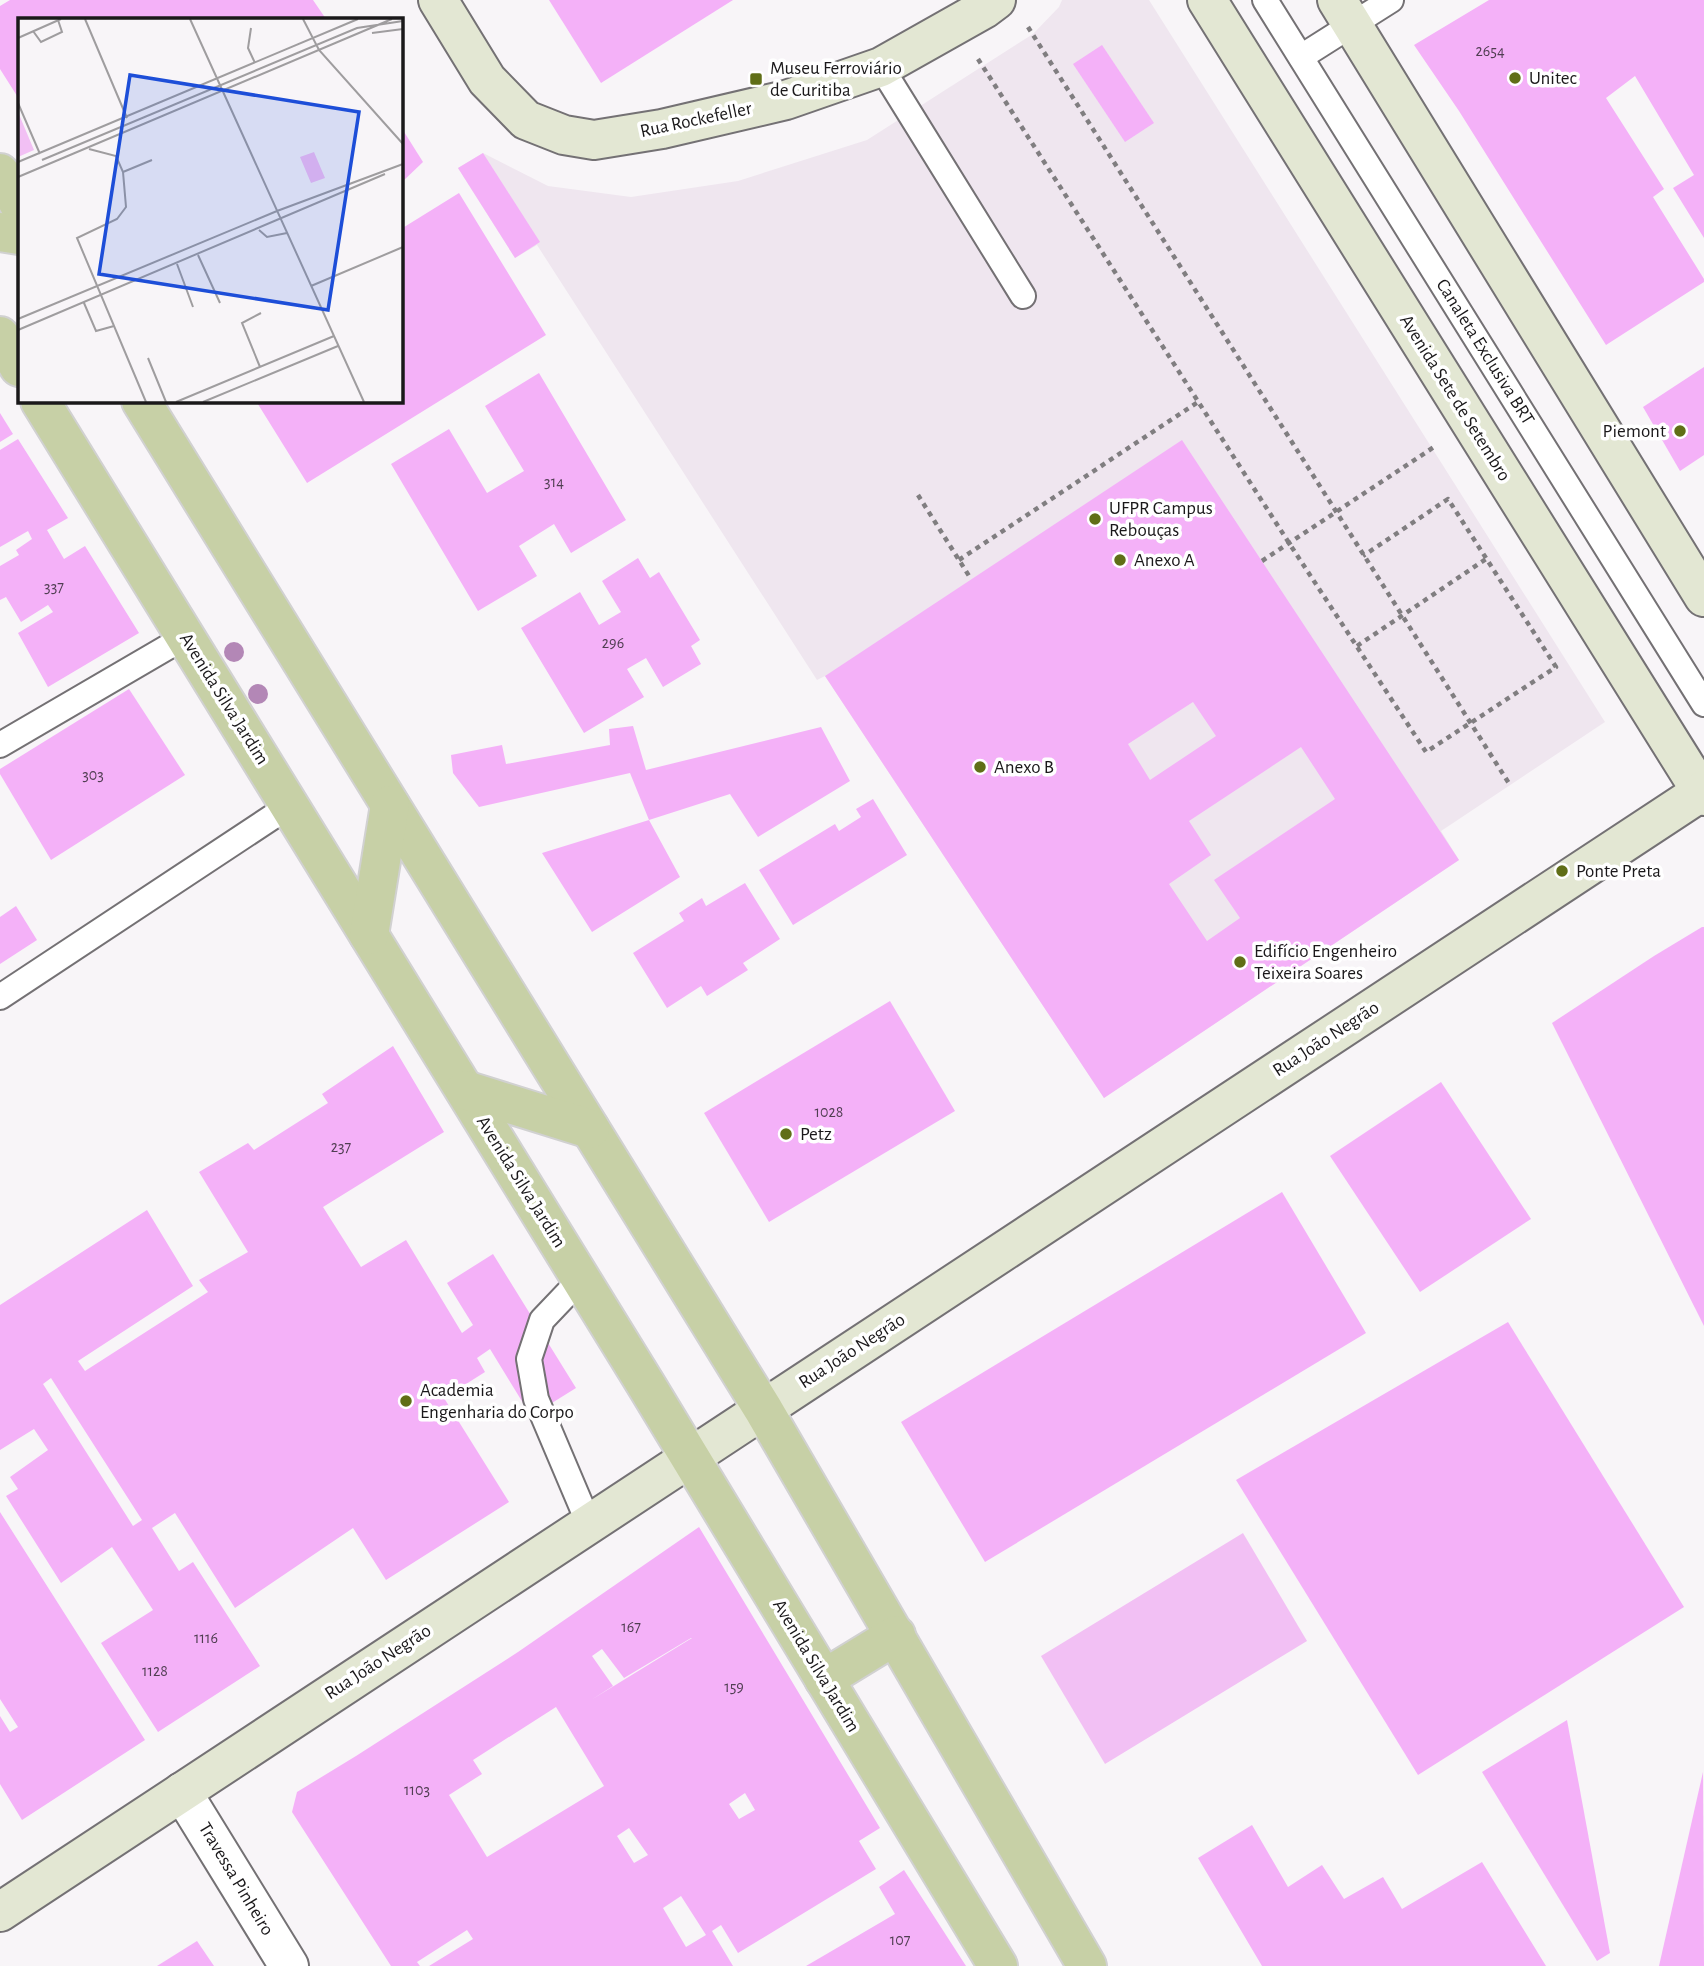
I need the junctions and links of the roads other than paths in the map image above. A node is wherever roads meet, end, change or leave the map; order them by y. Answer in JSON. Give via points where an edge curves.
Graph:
{"nodes":[{"id":1,"x":438,"y":0,"type":"edge"},
{"id":2,"x":996,"y":0,"type":"edge"},
{"id":3,"x":1207,"y":0,"type":"edge"},
{"id":4,"x":1265,"y":0,"type":"edge"},
{"id":5,"x":1391,"y":0,"type":"edge"},
{"id":6,"x":1344,"y":12,"type":"edge"},
{"id":7,"x":1301,"y":57,"type":"junction"},
{"id":8,"x":881,"y":67,"type":"junction"},
{"id":9,"x":0,"y":173,"type":"edge"},
{"id":10,"x":18,"y":202,"type":"edge"},
{"id":11,"x":0,"y":232,"type":"edge"},
{"id":12,"x":18,"y":235,"type":"edge"},
{"id":13,"x":1023,"y":296,"type":"dead end"},
{"id":14,"x":0,"y":335,"type":"edge"},
{"id":15,"x":18,"y":365,"type":"edge"},
{"id":16,"x":41,"y":402,"type":"edge"},
{"id":17,"x":142,"y":402,"type":"edge"},
{"id":18,"x":1704,"y":597,"type":"edge"},
{"id":19,"x":186,"y":637,"type":"junction"},
{"id":20,"x":1704,"y":704,"type":"edge"},
{"id":21,"x":0,"y":745,"type":"edge"},
{"id":22,"x":1703,"y":792,"type":"edge"},
{"id":23,"x":390,"y":805,"type":"junction"},
{"id":24,"x":289,"y":806,"type":"junction"},
{"id":25,"x":369,"y":934,"type":"junction"},
{"id":26,"x":0,"y":997,"type":"edge"},
{"id":27,"x":465,"y":1090,"type":"junction"},
{"id":28,"x":590,"y":1129,"type":"junction"},
{"id":29,"x":580,"y":1279,"type":"junction"},
{"id":30,"x":763,"y":1409,"type":"junction"},
{"id":31,"x":690,"y":1458,"type":"junction"},
{"id":32,"x":589,"y":1524,"type":"junction"},
{"id":33,"x":896,"y":1635,"type":"junction"},
{"id":34,"x":824,"y":1679,"type":"junction"},
{"id":35,"x":182,"y":1792,"type":"junction"},
{"id":36,"x":0,"y":1912,"type":"edge"},
{"id":37,"x":289,"y":1966,"type":"edge"},
{"id":38,"x":998,"y":1966,"type":"edge"},
{"id":39,"x":1087,"y":1966,"type":"edge"}],
"edges":[{"from":1,"to":8,"type":"main road","name":"Rua Rockefeller","via":[[487,80],[526,120],[594,141],[786,100]]},
{"from":2,"to":8,"type":"main road","name":"Rua Rockefeller"},
{"from":3,"to":22,"type":"main road","name":"Avenida Sete de Setembro"},
{"from":4,"to":7,"type":"lane","name":"Canaleta Exclusiva BRT"},
{"from":5,"to":6,"type":"lane"},
{"from":6,"to":7,"type":"lane"},
{"from":6,"to":18,"type":"main road"},
{"from":7,"to":20,"type":"lane","name":"Canaleta Exclusiva BRT"},
{"from":8,"to":13,"type":"lane"},
{"from":9,"to":10,"type":"main road"},
{"from":11,"to":12,"type":"main road"},
{"from":14,"to":15,"type":"main road"},
{"from":16,"to":19,"type":"main road","name":"Avenida Silva Jardim"},
{"from":17,"to":23,"type":"main road"},
{"from":19,"to":21,"type":"lane"},
{"from":19,"to":24,"type":"main road","name":"Avenida Silva Jardim"},
{"from":22,"to":30,"type":"main road","name":"Rua João Negrão"},
{"from":23,"to":25,"type":"main road"},
{"from":23,"to":28,"type":"main road"},
{"from":24,"to":25,"type":"main road","name":"Avenida Silva Jardim"},
{"from":24,"to":26,"type":"lane"},
{"from":25,"to":27,"type":"main road","name":"Avenida Silva Jardim"},
{"from":27,"to":28,"type":"main road"},
{"from":27,"to":29,"type":"main road","name":"Avenida Silva Jardim"},
{"from":28,"to":30,"type":"main road"},
{"from":29,"to":31,"type":"main road","name":"Avenida Silva Jardim"},
{"from":29,"to":32,"type":"lane","via":[[541,1320],[529,1359],[536,1399]]},
{"from":30,"to":31,"type":"main road","name":"Rua João Negrão"},
{"from":30,"to":33,"type":"main road"},
{"from":31,"to":32,"type":"main road","name":"Rua João Negrão"},
{"from":31,"to":34,"type":"main road","name":"Avenida Silva Jardim"},
{"from":32,"to":35,"type":"main road","name":"Rua João Negrão"},
{"from":33,"to":34,"type":"main road"},
{"from":33,"to":39,"type":"main road"},
{"from":34,"to":38,"type":"main road","name":"Avenida Silva Jardim"},
{"from":35,"to":36,"type":"main road","name":"Rua João Negrão"},
{"from":35,"to":37,"type":"street","name":"Travessa Pinheiro"}]}
